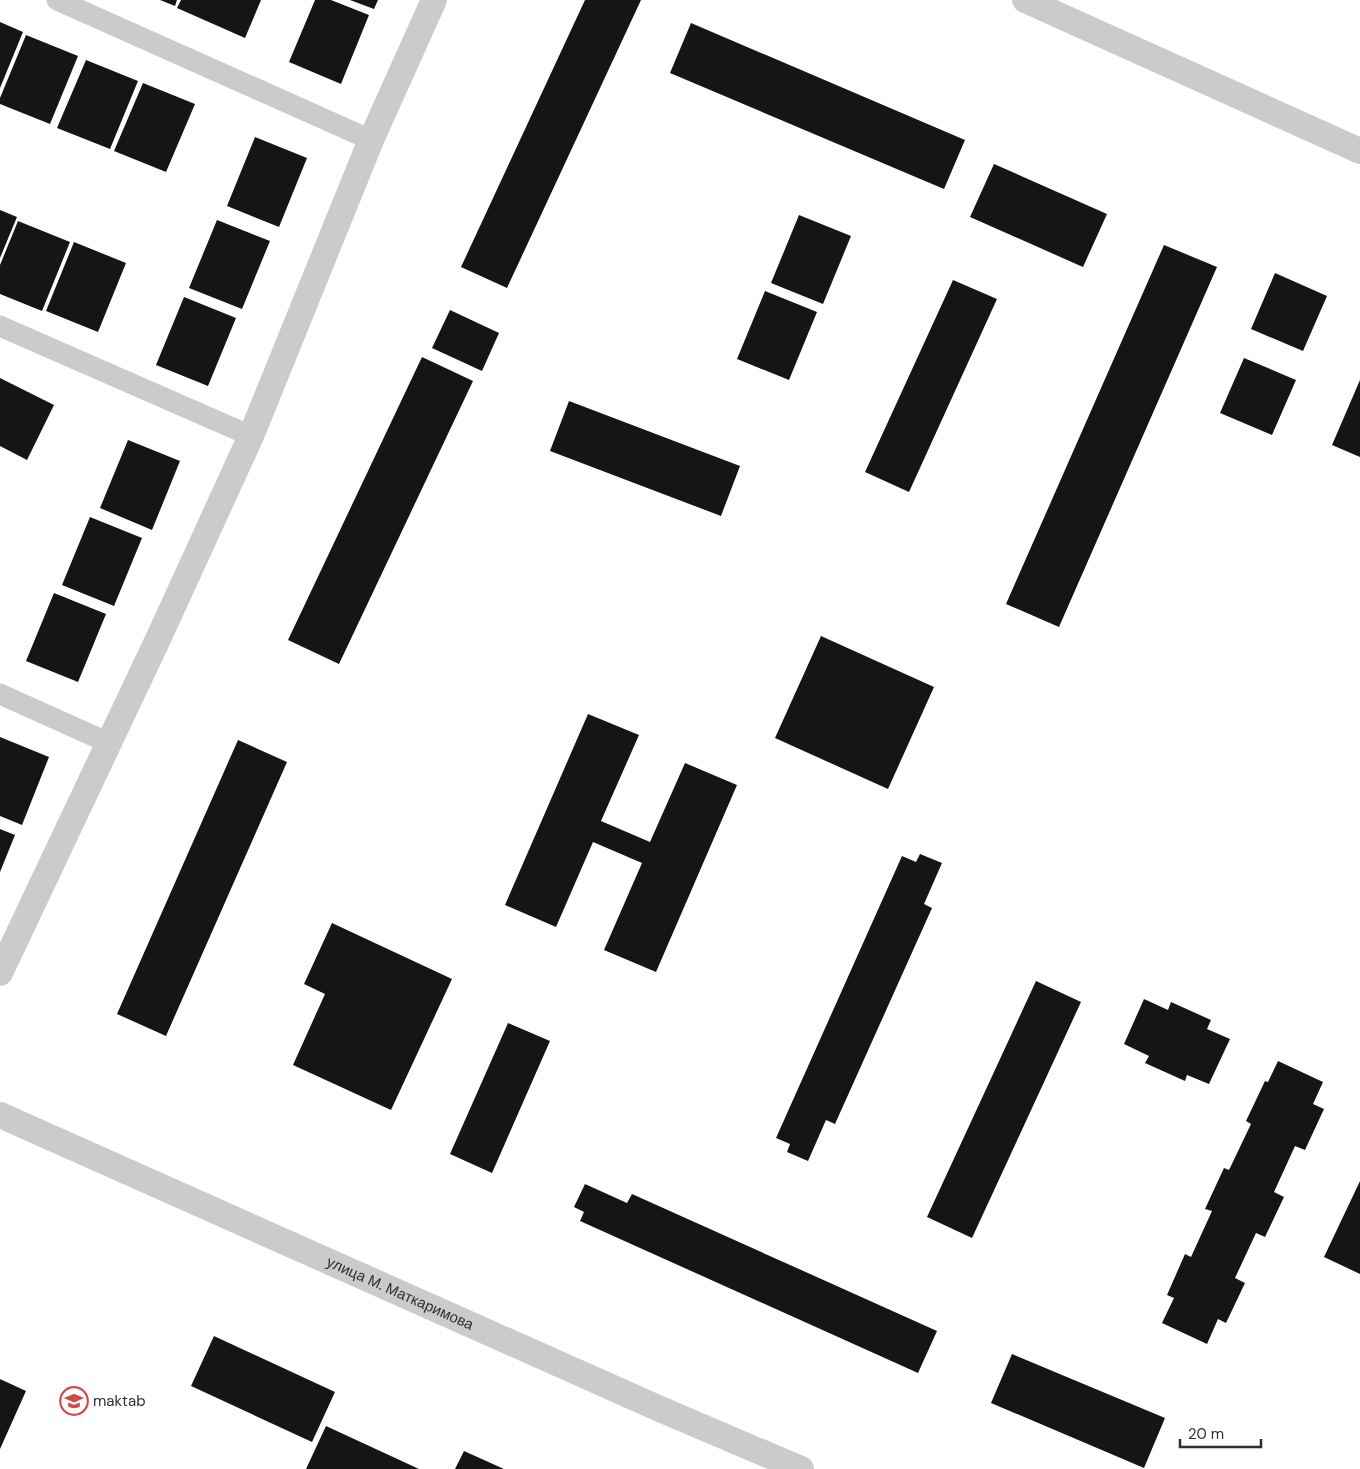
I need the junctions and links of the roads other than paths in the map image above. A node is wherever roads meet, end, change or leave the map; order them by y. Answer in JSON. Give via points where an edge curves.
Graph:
{"nodes":[{"id":1,"x":57,"y":0,"type":"edge"},
{"id":2,"x":434,"y":0,"type":"edge"},
{"id":3,"x":1025,"y":0,"type":"edge"},
{"id":4,"x":371,"y":140,"type":"junction"},
{"id":5,"x":1360,"y":151,"type":"edge"},
{"id":6,"x":0,"y":326,"type":"edge"},
{"id":7,"x":251,"y":436,"type":"junction"},
{"id":8,"x":0,"y":694,"type":"edge"},
{"id":9,"x":109,"y":743,"type":"junction"},
{"id":10,"x":0,"y":973,"type":"edge"},
{"id":11,"x":0,"y":1115,"type":"edge"},
{"id":12,"x":800,"y":1469,"type":"edge"}],
"edges":[{"from":1,"to":4,"type":"street"},
{"from":2,"to":4,"type":"street"},
{"from":3,"to":5,"type":"street"},
{"from":4,"to":7,"type":"street"},
{"from":6,"to":7,"type":"street"},
{"from":7,"to":9,"type":"street"},
{"from":8,"to":9,"type":"street"},
{"from":9,"to":10,"type":"street"},
{"from":11,"to":12,"type":"street","name":"улица М. Маткаримова"}]}
